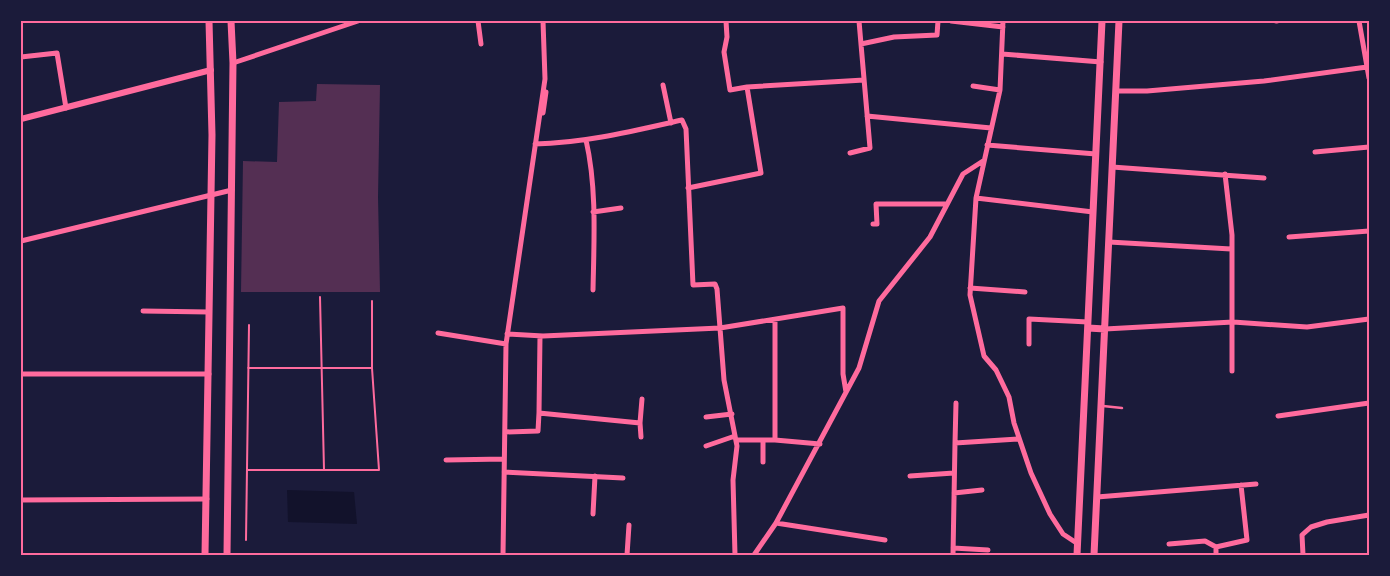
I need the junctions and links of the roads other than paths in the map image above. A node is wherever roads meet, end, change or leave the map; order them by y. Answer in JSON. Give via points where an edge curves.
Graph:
{"nodes":[{"id":1,"x":209,"y":21,"type":"edge"},
{"id":2,"x":231,"y":21,"type":"edge"},
{"id":3,"x":358,"y":21,"type":"edge"},
{"id":4,"x":478,"y":21,"type":"edge"},
{"id":5,"x":543,"y":21,"type":"edge"},
{"id":6,"x":726,"y":21,"type":"edge"},
{"id":7,"x":859,"y":21,"type":"edge"},
{"id":8,"x":938,"y":21,"type":"edge"},
{"id":9,"x":951,"y":21,"type":"edge"},
{"id":10,"x":1102,"y":21,"type":"edge"},
{"id":11,"x":1119,"y":21,"type":"edge"},
{"id":12,"x":1360,"y":21,"type":"edge"},
{"id":13,"x":1003,"y":24,"type":"edge"},
{"id":14,"x":481,"y":44,"type":"dead end"},
{"id":15,"x":861,"y":44,"type":"junction"},
{"id":16,"x":1366,"y":46,"type":"edge"},
{"id":17,"x":1002,"y":54,"type":"junction"},
{"id":18,"x":21,"y":57,"type":"edge"},
{"id":19,"x":1101,"y":62,"type":"junction"},
{"id":20,"x":233,"y":63,"type":"junction"},
{"id":21,"x":1367,"y":67,"type":"junction"},
{"id":22,"x":212,"y":70,"type":"junction"},
{"id":23,"x":1369,"y":78,"type":"edge"},
{"id":24,"x":546,"y":79,"type":"junction"},
{"id":25,"x":864,"y":80,"type":"junction"},
{"id":26,"x":663,"y":85,"type":"dead end"},
{"id":27,"x":973,"y":86,"type":"dead end"},
{"id":28,"x":747,"y":87,"type":"junction"},
{"id":29,"x":1000,"y":90,"type":"junction"},
{"id":30,"x":1116,"y":91,"type":"junction"},
{"id":31,"x":66,"y":108,"type":"junction"},
{"id":32,"x":867,"y":116,"type":"junction"},
{"id":33,"x":21,"y":119,"type":"edge"},
{"id":34,"x":671,"y":123,"type":"junction"},
{"id":35,"x":991,"y":128,"type":"junction"},
{"id":36,"x":586,"y":140,"type":"junction"},
{"id":37,"x":535,"y":144,"type":"junction"},
{"id":38,"x":987,"y":145,"type":"junction"},
{"id":39,"x":1369,"y":147,"type":"edge"},
{"id":40,"x":1315,"y":152,"type":"dead end"},
{"id":41,"x":850,"y":153,"type":"dead end"},
{"id":42,"x":1096,"y":154,"type":"junction"},
{"id":43,"x":983,"y":161,"type":"junction"},
{"id":44,"x":1112,"y":167,"type":"junction"},
{"id":45,"x":1225,"y":174,"type":"junction"},
{"id":46,"x":1264,"y":178,"type":"dead end"},
{"id":47,"x":688,"y":188,"type":"junction"},
{"id":48,"x":232,"y":190,"type":"junction"},
{"id":49,"x":210,"y":194,"type":"junction"},
{"id":50,"x":976,"y":198,"type":"junction"},
{"id":51,"x":945,"y":204,"type":"junction"},
{"id":52,"x":622,"y":208,"type":"dead end"},
{"id":53,"x":593,"y":212,"type":"junction"},
{"id":54,"x":1094,"y":212,"type":"junction"},
{"id":55,"x":873,"y":224,"type":"dead end"},
{"id":56,"x":1369,"y":230,"type":"edge"},
{"id":57,"x":1289,"y":237,"type":"dead end"},
{"id":58,"x":21,"y":241,"type":"edge"},
{"id":59,"x":1109,"y":242,"type":"junction"},
{"id":60,"x":1231,"y":250,"type":"junction"},
{"id":61,"x":517,"y":264,"type":"junction"},
{"id":62,"x":970,"y":288,"type":"junction"},
{"id":63,"x":593,"y":290,"type":"dead end"},
{"id":64,"x":1025,"y":292,"type":"dead end"},
{"id":65,"x":143,"y":311,"type":"dead end"},
{"id":66,"x":209,"y":312,"type":"junction"},
{"id":67,"x":1369,"y":319,"type":"edge"},
{"id":68,"x":775,"y":320,"type":"junction"},
{"id":69,"x":1233,"y":322,"type":"junction"},
{"id":70,"x":1088,"y":325,"type":"junction"},
{"id":71,"x":720,"y":328,"type":"junction"},
{"id":72,"x":1105,"y":329,"type":"junction"},
{"id":73,"x":438,"y":333,"type":"dead end"},
{"id":74,"x":507,"y":334,"type":"junction"},
{"id":75,"x":540,"y":336,"type":"junction"},
{"id":76,"x":506,"y":344,"type":"junction"},
{"id":77,"x":1029,"y":344,"type":"dead end"},
{"id":78,"x":1232,"y":371,"type":"dead end"},
{"id":79,"x":21,"y":374,"type":"edge"},
{"id":80,"x":209,"y":374,"type":"junction"},
{"id":81,"x":846,"y":392,"type":"junction"},
{"id":82,"x":642,"y":399,"type":"dead end"},
{"id":83,"x":956,"y":403,"type":"dead end"},
{"id":84,"x":1369,"y":403,"type":"edge"},
{"id":85,"x":1101,"y":406,"type":"junction"},
{"id":86,"x":1122,"y":408,"type":"dead end"},
{"id":87,"x":538,"y":413,"type":"junction"},
{"id":88,"x":732,"y":414,"type":"junction"},
{"id":89,"x":1278,"y":416,"type":"dead end"},
{"id":90,"x":706,"y":417,"type":"dead end"},
{"id":91,"x":640,"y":423,"type":"junction"},
{"id":92,"x":505,"y":432,"type":"junction"},
{"id":93,"x":641,"y":437,"type":"dead end"},
{"id":94,"x":736,"y":438,"type":"junction"},
{"id":95,"x":763,"y":440,"type":"junction"},
{"id":96,"x":775,"y":440,"type":"junction"},
{"id":97,"x":1019,"y":440,"type":"junction"},
{"id":98,"x":955,"y":443,"type":"junction"},
{"id":99,"x":820,"y":444,"type":"junction"},
{"id":100,"x":706,"y":446,"type":"dead end"},
{"id":101,"x":504,"y":459,"type":"junction"},
{"id":102,"x":446,"y":460,"type":"dead end"},
{"id":103,"x":763,"y":462,"type":"dead end"},
{"id":104,"x":504,"y":472,"type":"junction"},
{"id":105,"x":954,"y":474,"type":"junction"},
{"id":106,"x":594,"y":476,"type":"junction"},
{"id":107,"x":910,"y":476,"type":"dead end"},
{"id":108,"x":623,"y":478,"type":"dead end"},
{"id":109,"x":1256,"y":484,"type":"dead end"},
{"id":110,"x":1241,"y":485,"type":"junction"},
{"id":111,"x":982,"y":490,"type":"dead end"},
{"id":112,"x":954,"y":494,"type":"junction"},
{"id":113,"x":1097,"y":497,"type":"junction"},
{"id":114,"x":207,"y":499,"type":"junction"},
{"id":115,"x":21,"y":500,"type":"edge"},
{"id":116,"x":593,"y":514,"type":"dead end"},
{"id":117,"x":1369,"y":515,"type":"edge"},
{"id":118,"x":776,"y":523,"type":"junction"},
{"id":119,"x":629,"y":525,"type":"dead end"},
{"id":120,"x":885,"y":540,"type":"dead end"},
{"id":121,"x":1078,"y":544,"type":"junction"},
{"id":122,"x":1169,"y":544,"type":"dead end"},
{"id":123,"x":1216,"y":547,"type":"junction"},
{"id":124,"x":953,"y":548,"type":"junction"},
{"id":125,"x":988,"y":550,"type":"dead end"},
{"id":126,"x":205,"y":555,"type":"edge"},
{"id":127,"x":227,"y":555,"type":"edge"},
{"id":128,"x":503,"y":555,"type":"edge"},
{"id":129,"x":628,"y":555,"type":"edge"},
{"id":130,"x":735,"y":555,"type":"edge"},
{"id":131,"x":754,"y":555,"type":"edge"},
{"id":132,"x":953,"y":555,"type":"edge"},
{"id":133,"x":1077,"y":555,"type":"edge"},
{"id":134,"x":1094,"y":555,"type":"edge"},
{"id":135,"x":1216,"y":555,"type":"edge"},
{"id":136,"x":1302,"y":555,"type":"edge"}],
"edges":[{"from":1,"to":22,"type":"main road"},
{"from":2,"to":20,"type":"main road"},
{"from":3,"to":20,"type":"street"},
{"from":4,"to":14,"type":"street"},
{"from":5,"to":24,"type":"street"},
{"from":6,"to":28,"type":"street","via":[[724,52],[730,90]]},
{"from":7,"to":15,"type":"street"},
{"from":8,"to":15,"type":"street","via":[[937,35]]},
{"from":9,"to":13,"type":"street"},
{"from":10,"to":19,"type":"main road"},
{"from":11,"to":30,"type":"main road"},
{"from":12,"to":16,"type":"street"},
{"from":13,"to":17,"type":"street"},
{"from":15,"to":25,"type":"street"},
{"from":16,"to":21,"type":"street"},
{"from":17,"to":19,"type":"street"},
{"from":17,"to":29,"type":"street"},
{"from":18,"to":31,"type":"street","via":[[57,53]]},
{"from":19,"to":42,"type":"main road"},
{"from":20,"to":48,"type":"main road"},
{"from":21,"to":23,"type":"street"},
{"from":21,"to":30,"type":"street","via":[[1264,81]]},
{"from":22,"to":31,"type":"street"},
{"from":22,"to":49,"type":"main road"},
{"from":24,"to":37,"type":"street"},
{"from":24,"to":61,"type":"street","via":[[549,75]]},
{"from":25,"to":28,"type":"street"},
{"from":25,"to":32,"type":"street"},
{"from":26,"to":34,"type":"street"},
{"from":27,"to":29,"type":"street"},
{"from":28,"to":47,"type":"street","via":[[760,172]]},
{"from":29,"to":35,"type":"street"},
{"from":30,"to":44,"type":"main road"},
{"from":31,"to":33,"type":"street"},
{"from":32,"to":35,"type":"street"},
{"from":32,"to":41,"type":"street","via":[[870,148]]},
{"from":34,"to":36,"type":"street"},
{"from":34,"to":47,"type":"street","via":[[682,120],[686,129]]},
{"from":35,"to":38,"type":"street"},
{"from":36,"to":37,"type":"street"},
{"from":36,"to":53,"type":"street"},
{"from":37,"to":61,"type":"street"},
{"from":38,"to":42,"type":"street"},
{"from":38,"to":43,"type":"street"},
{"from":39,"to":40,"type":"street"},
{"from":42,"to":54,"type":"main road"},
{"from":43,"to":50,"type":"street"},
{"from":43,"to":51,"type":"street","via":[[963,174]]},
{"from":44,"to":45,"type":"street"},
{"from":44,"to":59,"type":"main road"},
{"from":45,"to":46,"type":"street"},
{"from":45,"to":60,"type":"street"},
{"from":47,"to":71,"type":"street","via":[[693,285],[715,284]]},
{"from":48,"to":49,"type":"street"},
{"from":48,"to":127,"type":"main road"},
{"from":49,"to":58,"type":"street"},
{"from":49,"to":66,"type":"main road"},
{"from":50,"to":54,"type":"street"},
{"from":50,"to":62,"type":"street"},
{"from":51,"to":55,"type":"street","via":[[876,204],[877,224]]},
{"from":51,"to":81,"type":"street","via":[[930,236],[880,302],[859,368]]},
{"from":52,"to":53,"type":"street"},
{"from":53,"to":63,"type":"street"},
{"from":54,"to":70,"type":"main road"},
{"from":56,"to":57,"type":"street"},
{"from":59,"to":60,"type":"street"},
{"from":59,"to":72,"type":"main road"},
{"from":60,"to":69,"type":"street"},
{"from":61,"to":74,"type":"street"},
{"from":62,"to":64,"type":"street"},
{"from":62,"to":97,"type":"street","via":[[984,356],[996,370],[1009,396]]},
{"from":65,"to":66,"type":"street"},
{"from":66,"to":80,"type":"main road"},
{"from":67,"to":69,"type":"street","via":[[1307,327]]},
{"from":68,"to":71,"type":"street"},
{"from":68,"to":81,"type":"street","via":[[843,308]]},
{"from":68,"to":96,"type":"street"},
{"from":69,"to":72,"type":"street"},
{"from":69,"to":78,"type":"street"},
{"from":70,"to":72,"type":"main road"},
{"from":70,"to":77,"type":"street","via":[[1029,319]]},
{"from":70,"to":121,"type":"main road"},
{"from":71,"to":75,"type":"street"},
{"from":71,"to":88,"type":"street","via":[[724,380]]},
{"from":72,"to":85,"type":"main road"},
{"from":73,"to":76,"type":"street"},
{"from":74,"to":75,"type":"street"},
{"from":74,"to":76,"type":"street"},
{"from":75,"to":87,"type":"street"},
{"from":76,"to":92,"type":"street"},
{"from":79,"to":80,"type":"street"},
{"from":80,"to":114,"type":"main road"},
{"from":81,"to":99,"type":"street"},
{"from":82,"to":91,"type":"street"},
{"from":83,"to":98,"type":"street"},
{"from":84,"to":89,"type":"street"},
{"from":85,"to":86,"type":"lane"},
{"from":85,"to":113,"type":"main road"},
{"from":87,"to":91,"type":"street"},
{"from":87,"to":92,"type":"street","via":[[538,431]]},
{"from":88,"to":90,"type":"street"},
{"from":88,"to":94,"type":"street"},
{"from":91,"to":93,"type":"street"},
{"from":92,"to":101,"type":"street"},
{"from":94,"to":95,"type":"street"},
{"from":94,"to":100,"type":"street"},
{"from":94,"to":130,"type":"street","via":[[733,480]]},
{"from":95,"to":96,"type":"street"},
{"from":95,"to":103,"type":"street"},
{"from":96,"to":99,"type":"street"},
{"from":97,"to":98,"type":"street"},
{"from":97,"to":121,"type":"street","via":[[1050,514],[1063,534]]},
{"from":98,"to":105,"type":"street"},
{"from":99,"to":118,"type":"street"},
{"from":101,"to":102,"type":"street"},
{"from":101,"to":104,"type":"street"},
{"from":104,"to":106,"type":"street"},
{"from":104,"to":128,"type":"street"},
{"from":105,"to":107,"type":"street"},
{"from":105,"to":112,"type":"street"},
{"from":106,"to":108,"type":"street"},
{"from":106,"to":116,"type":"street"},
{"from":109,"to":110,"type":"street"},
{"from":110,"to":113,"type":"street"},
{"from":110,"to":123,"type":"street","via":[[1247,540]]},
{"from":111,"to":112,"type":"street"},
{"from":112,"to":124,"type":"street"},
{"from":113,"to":134,"type":"main road"},
{"from":114,"to":115,"type":"street"},
{"from":114,"to":126,"type":"main road"},
{"from":117,"to":136,"type":"street","via":[[1311,527],[1302,535]]},
{"from":118,"to":120,"type":"street"},
{"from":118,"to":131,"type":"street"},
{"from":119,"to":129,"type":"street"},
{"from":121,"to":133,"type":"main road"},
{"from":122,"to":123,"type":"street","via":[[1205,541]]},
{"from":123,"to":135,"type":"street"},
{"from":124,"to":125,"type":"street"},
{"from":124,"to":132,"type":"street"}]}
